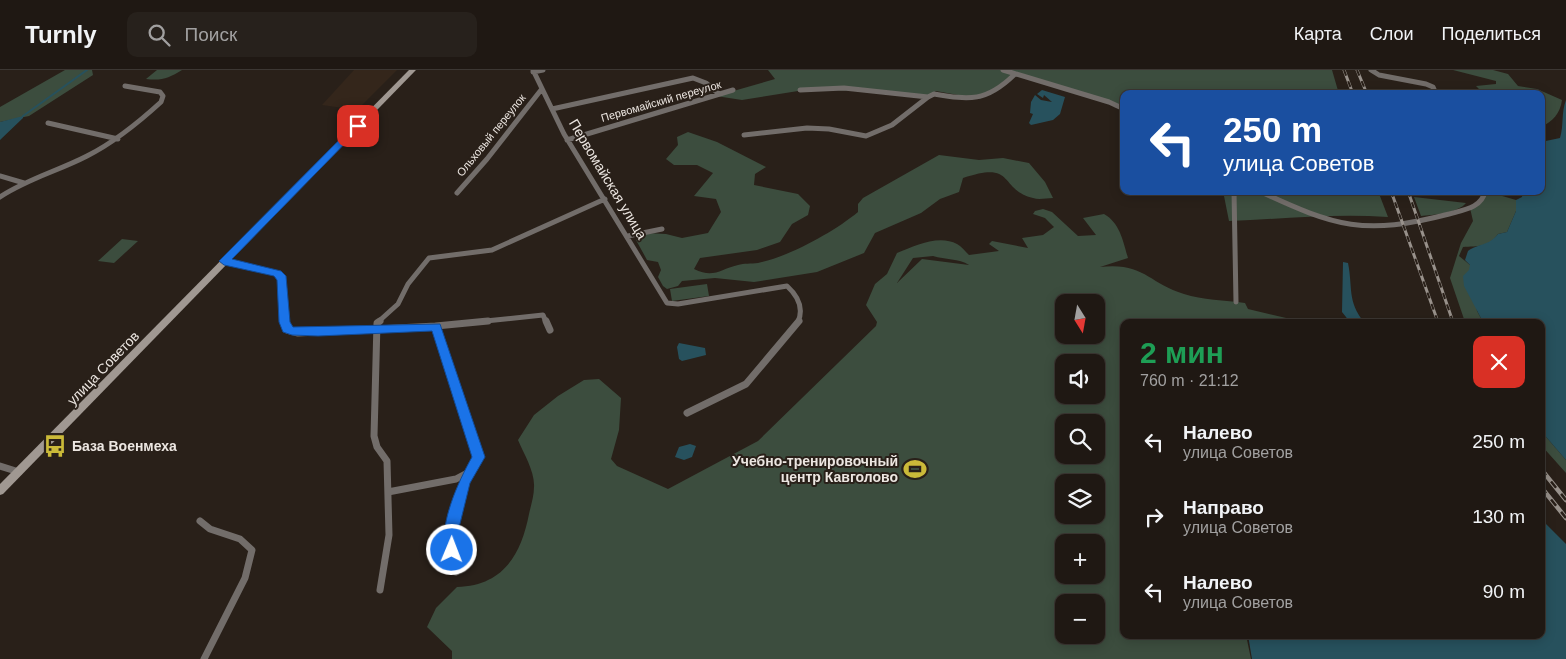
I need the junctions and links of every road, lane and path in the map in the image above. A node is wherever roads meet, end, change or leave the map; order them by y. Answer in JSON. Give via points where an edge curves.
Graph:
{"nodes":[{"id":1,"x":413,"y":70,"type":"edge"},
{"id":2,"x":543,"y":70,"type":"edge"},
{"id":3,"x":1003,"y":70,"type":"edge"},
{"id":4,"x":1371,"y":70,"type":"edge"},
{"id":5,"x":533,"y":71,"type":"edge"},
{"id":6,"x":1014,"y":75,"type":"junction"},
{"id":7,"x":125,"y":86,"type":"dead end"},
{"id":8,"x":541,"y":90,"type":"junction"},
{"id":9,"x":733,"y":90,"type":"dead end"},
{"id":10,"x":800,"y":90,"type":"dead end"},
{"id":11,"x":1434,"y":90,"type":"edge"},
{"id":12,"x":719,"y":94,"type":"junction"},
{"id":13,"x":928,"y":97,"type":"junction"},
{"id":14,"x":1120,"y":107,"type":"edge"},
{"id":15,"x":552,"y":109,"type":"junction"},
{"id":16,"x":48,"y":123,"type":"dead end"},
{"id":17,"x":744,"y":135,"type":"dead end"},
{"id":18,"x":118,"y":139,"type":"junction"},
{"id":19,"x":568,"y":140,"type":"junction"},
{"id":20,"x":0,"y":176,"type":"edge"},
{"id":21,"x":24,"y":183,"type":"junction"},
{"id":22,"x":457,"y":193,"type":"dead end"},
{"id":23,"x":1234,"y":195,"type":"edge"},
{"id":24,"x":1268,"y":195,"type":"edge"},
{"id":25,"x":1484,"y":195,"type":"edge"},
{"id":26,"x":0,"y":197,"type":"edge"},
{"id":27,"x":605,"y":199,"type":"junction"},
{"id":28,"x":662,"y":229,"type":"dead end"},
{"id":29,"x":628,"y":236,"type":"junction"},
{"id":30,"x":224,"y":261,"type":"junction"},
{"id":31,"x":1236,"y":302,"type":"dead end"},
{"id":32,"x":436,"y":326,"type":"junction"},
{"id":33,"x":376,"y":330,"type":"junction"},
{"id":34,"x":550,"y":330,"type":"dead end"},
{"id":35,"x":687,"y":413,"type":"dead end"},
{"id":36,"x":0,"y":466,"type":"edge"},
{"id":37,"x":19,"y":472,"type":"junction"},
{"id":38,"x":467,"y":474,"type":"junction"},
{"id":39,"x":0,"y":491,"type":"edge"},
{"id":40,"x":388,"y":492,"type":"junction"},
{"id":41,"x":200,"y":521,"type":"dead end"},
{"id":42,"x":456,"y":572,"type":"dead end"},
{"id":43,"x":380,"y":590,"type":"dead end"},
{"id":44,"x":204,"y":659,"type":"edge"}],
"edges":[{"from":1,"to":30,"type":"main road","name":"улица Советов"},
{"from":2,"to":5,"type":"street"},
{"from":3,"to":6,"type":"street"},
{"from":4,"to":11,"type":"street","via":[[1380,76],[1426,84]]},
{"from":5,"to":8,"type":"street","name":"Первомайская улица"},
{"from":6,"to":13,"type":"street","via":[[981,100],[934,94]]},
{"from":6,"to":14,"type":"street"},
{"from":7,"to":18,"type":"street","via":[[160,92],[163,96],[161,102]]},
{"from":8,"to":15,"type":"street","name":"Первомайская улица"},
{"from":8,"to":22,"type":"street","name":"Ольховый переулок"},
{"from":9,"to":12,"type":"street","name":"Первомайский переулок"},
{"from":10,"to":13,"type":"street","via":[[844,88]]},
{"from":12,"to":15,"type":"street","via":[[706,83],[693,78]]},
{"from":12,"to":19,"type":"street","name":"Первомайский переулок"},
{"from":13,"to":17,"type":"street","via":[[909,115],[865,136],[829,129],[780,128]]},
{"from":15,"to":19,"type":"street","name":"Первомайская улица"},
{"from":16,"to":18,"type":"street"},
{"from":18,"to":21,"type":"street","via":[[75,163]]},
{"from":19,"to":27,"type":"street","name":"Первомайская улица"},
{"from":20,"to":21,"type":"street"},
{"from":21,"to":26,"type":"street"},
{"from":23,"to":31,"type":"street"},
{"from":24,"to":25,"type":"street","via":[[1346,226],[1368,227],[1470,208]]},
{"from":27,"to":29,"type":"street","name":"Первомайская улица"},
{"from":27,"to":33,"type":"street","via":[[492,250],[429,258],[408,284],[398,304],[377,323]]},
{"from":28,"to":29,"type":"street"},
{"from":29,"to":35,"type":"street","name":"Первомайская улица","via":[[667,303],[678,304],[787,286],[797,296],[801,312],[798,322],[746,384]]},
{"from":30,"to":33,"type":"street","via":[[282,278],[287,330],[298,333]]},
{"from":30,"to":37,"type":"main road","name":"улица Советов"},
{"from":32,"to":33,"type":"street"},
{"from":32,"to":34,"type":"street","via":[[543,315]]},
{"from":32,"to":38,"type":"street","via":[[479,457]]},
{"from":33,"to":40,"type":"street","via":[[374,436],[387,461]]},
{"from":36,"to":37,"type":"street"},
{"from":37,"to":39,"type":"main road","name":"улица Советов"},
{"from":38,"to":40,"type":"street"},
{"from":38,"to":42,"type":"street","via":[[449,540]]},
{"from":40,"to":43,"type":"street","via":[[388,551]]},
{"from":41,"to":44,"type":"street","via":[[224,535],[239,538],[252,550],[245,578]]}]}
